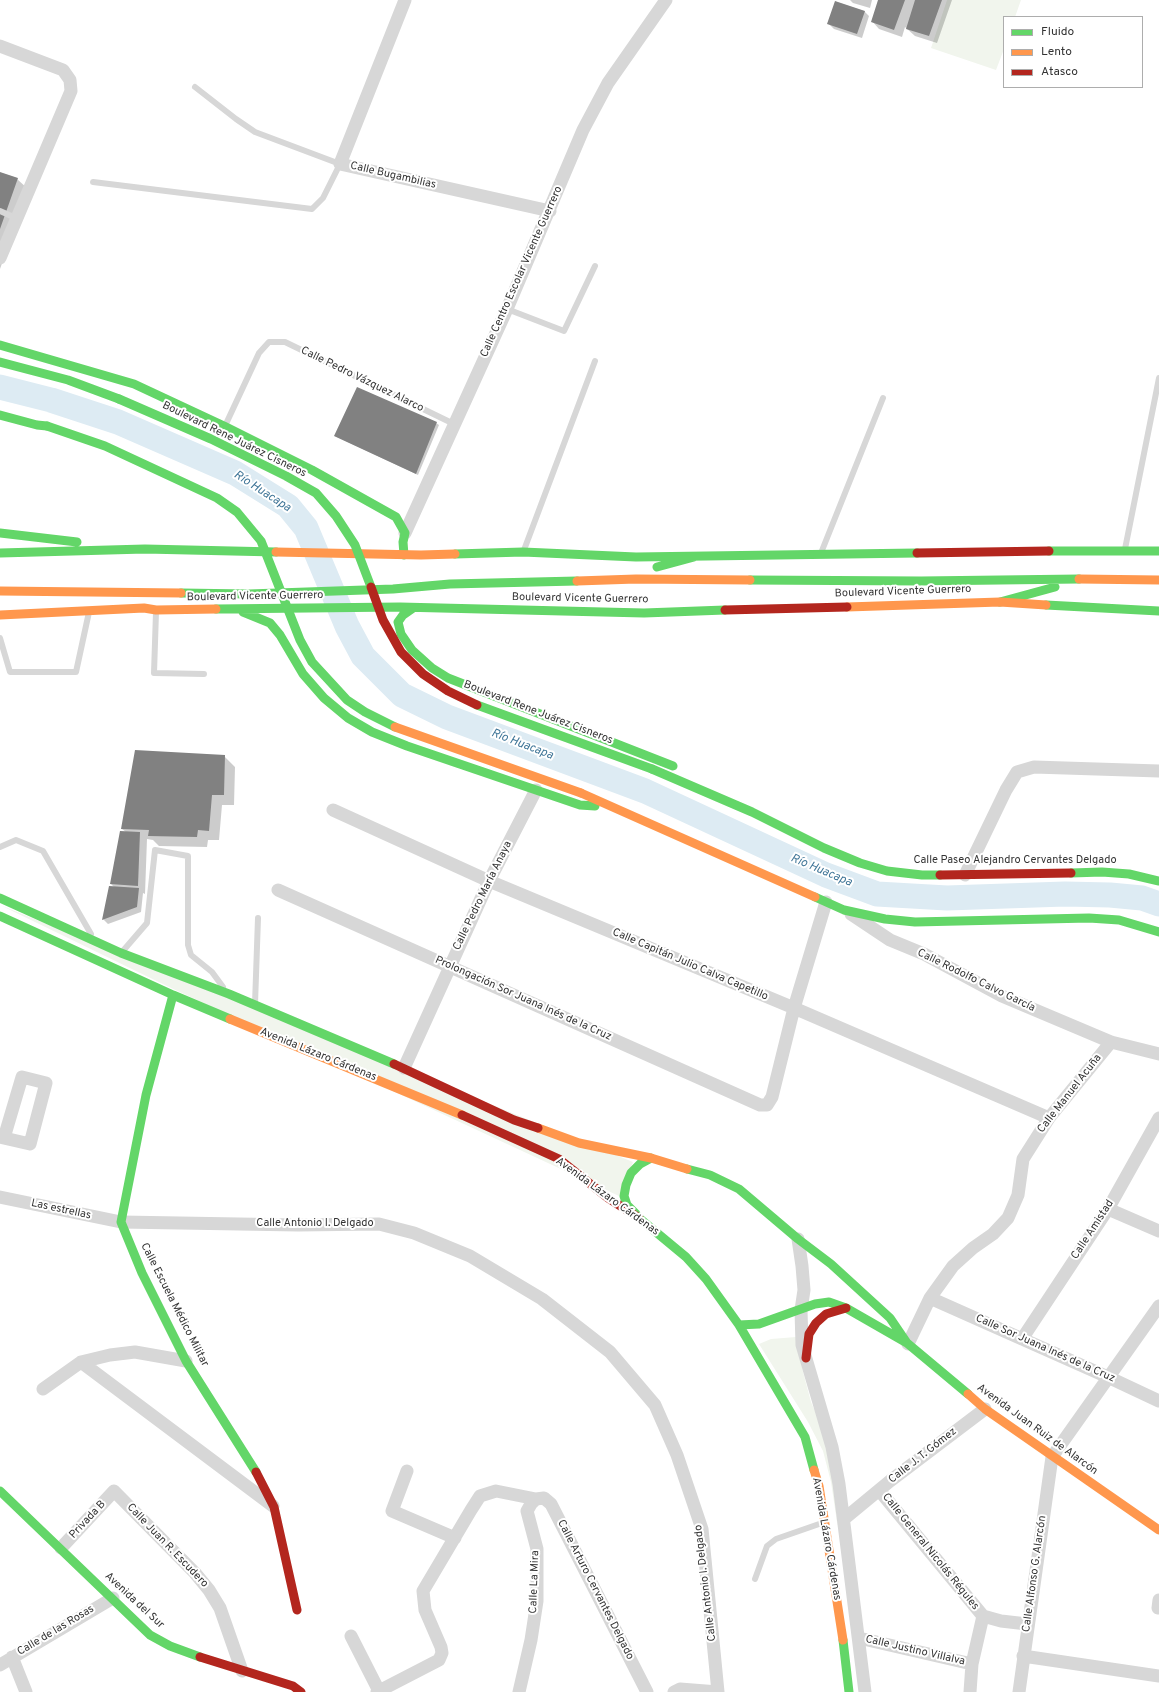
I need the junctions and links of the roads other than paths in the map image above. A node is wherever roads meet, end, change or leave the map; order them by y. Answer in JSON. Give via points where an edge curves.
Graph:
{"nodes":[{"id":1,"x":405,"y":0,"type":"edge"},
{"id":2,"x":666,"y":0,"type":"edge"},
{"id":3,"x":0,"y":46,"type":"edge"},
{"id":4,"x":195,"y":87,"type":"dead end"},
{"id":5,"x":340,"y":164,"type":"junction"},
{"id":6,"x":93,"y":182,"type":"dead end"},
{"id":7,"x":0,"y":211,"type":"edge"},
{"id":8,"x":550,"y":211,"type":"junction"},
{"id":9,"x":18,"y":218,"type":"junction"},
{"id":10,"x":0,"y":258,"type":"edge"},
{"id":11,"x":595,"y":266,"type":"dead end"},
{"id":12,"x":507,"y":309,"type":"junction"},
{"id":13,"x":0,"y":345,"type":"edge"},
{"id":14,"x":595,"y":361,"type":"dead end"},
{"id":15,"x":0,"y":362,"type":"edge"},
{"id":16,"x":1159,"y":378,"type":"edge"},
{"id":17,"x":884,"y":398,"type":"dead end"},
{"id":18,"x":0,"y":415,"type":"edge"},
{"id":19,"x":454,"y":424,"type":"junction"},
{"id":20,"x":36,"y":425,"type":"junction"},
{"id":21,"x":224,"y":426,"type":"junction"},
{"id":22,"x":15,"y":427,"type":"dead end"},
{"id":23,"x":0,"y":533,"type":"edge"},
{"id":24,"x":405,"y":533,"type":"junction"},
{"id":25,"x":146,"y":549,"type":"junction"},
{"id":26,"x":1125,"y":550,"type":"junction"},
{"id":27,"x":523,"y":552,"type":"junction"},
{"id":28,"x":1159,"y":552,"type":"edge"},
{"id":29,"x":0,"y":553,"type":"edge"},
{"id":30,"x":404,"y":555,"type":"junction"},
{"id":31,"x":821,"y":555,"type":"junction"},
{"id":32,"x":694,"y":557,"type":"junction"},
{"id":33,"x":696,"y":566,"type":"dead end"},
{"id":34,"x":374,"y":574,"type":"dead end"},
{"id":35,"x":358,"y":575,"type":"dead end"},
{"id":36,"x":287,"y":578,"type":"dead end"},
{"id":37,"x":263,"y":580,"type":"dead end"},
{"id":38,"x":1082,"y":580,"type":"junction"},
{"id":39,"x":1159,"y":580,"type":"edge"},
{"id":40,"x":0,"y":591,"type":"edge"},
{"id":41,"x":99,"y":592,"type":"junction"},
{"id":42,"x":1000,"y":602,"type":"junction"},
{"id":43,"x":144,"y":608,"type":"junction"},
{"id":44,"x":413,"y":608,"type":"junction"},
{"id":45,"x":231,"y":609,"type":"junction"},
{"id":46,"x":156,"y":610,"type":"junction"},
{"id":47,"x":1159,"y":610,"type":"edge"},
{"id":48,"x":89,"y":611,"type":"junction"},
{"id":49,"x":0,"y":615,"type":"edge"},
{"id":50,"x":0,"y":638,"type":"edge"},
{"id":51,"x":204,"y":674,"type":"dead end"},
{"id":52,"x":678,"y":768,"type":"dead end"},
{"id":53,"x":652,"y":769,"type":"joint"},
{"id":54,"x":1159,"y":771,"type":"edge"},
{"id":55,"x":536,"y":790,"type":"junction"},
{"id":56,"x":726,"y":790,"type":"dead end"},
{"id":57,"x":614,"y":808,"type":"junction"},
{"id":58,"x":333,"y":810,"type":"dead end"},
{"id":59,"x":752,"y":812,"type":"junction"},
{"id":60,"x":0,"y":847,"type":"edge"},
{"id":61,"x":965,"y":875,"type":"junction"},
{"id":62,"x":1159,"y":880,"type":"edge"},
{"id":63,"x":489,"y":881,"type":"junction"},
{"id":64,"x":278,"y":890,"type":"dead end"},
{"id":65,"x":0,"y":898,"type":"edge"},
{"id":66,"x":826,"y":902,"type":"junction"},
{"id":67,"x":844,"y":910,"type":"junction"},
{"id":68,"x":0,"y":916,"type":"edge"},
{"id":69,"x":258,"y":918,"type":"dead end"},
{"id":70,"x":1159,"y":932,"type":"edge"},
{"id":71,"x":95,"y":941,"type":"junction"},
{"id":72,"x":121,"y":953,"type":"junction"},
{"id":73,"x":450,"y":966,"type":"junction"},
{"id":74,"x":229,"y":994,"type":"junction"},
{"id":75,"x":173,"y":995,"type":"junction"},
{"id":76,"x":255,"y":1006,"type":"junction"},
{"id":77,"x":794,"y":1008,"type":"junction"},
{"id":78,"x":1111,"y":1042,"type":"junction"},
{"id":79,"x":1159,"y":1054,"type":"edge"},
{"id":80,"x":404,"y":1068,"type":"junction"},
{"id":81,"x":1049,"y":1118,"type":"junction"},
{"id":82,"x":1159,"y":1118,"type":"edge"},
{"id":83,"x":2,"y":1138,"type":"edge"},
{"id":84,"x":651,"y":1158,"type":"junction"},
{"id":85,"x":0,"y":1197,"type":"edge"},
{"id":86,"x":1108,"y":1208,"type":"junction"},
{"id":87,"x":640,"y":1218,"type":"junction"},
{"id":88,"x":121,"y":1222,"type":"junction"},
{"id":89,"x":1159,"y":1232,"type":"edge"},
{"id":90,"x":798,"y":1239,"type":"junction"},
{"id":91,"x":930,"y":1298,"type":"junction"},
{"id":92,"x":846,"y":1308,"type":"junction"},
{"id":93,"x":801,"y":1310,"type":"junction"},
{"id":94,"x":1158,"y":1311,"type":"edge"},
{"id":95,"x":738,"y":1326,"type":"junction"},
{"id":96,"x":1022,"y":1339,"type":"junction"},
{"id":97,"x":908,"y":1343,"type":"junction"},
{"id":98,"x":806,"y":1358,"type":"junction"},
{"id":99,"x":186,"y":1361,"type":"junction"},
{"id":100,"x":81,"y":1362,"type":"junction"},
{"id":101,"x":1110,"y":1378,"type":"junction"},
{"id":102,"x":42,"y":1389,"type":"dead end"},
{"id":103,"x":1159,"y":1401,"type":"edge"},
{"id":104,"x":984,"y":1409,"type":"junction"},
{"id":105,"x":1052,"y":1457,"type":"junction"},
{"id":106,"x":407,"y":1471,"type":"dead end"},
{"id":107,"x":879,"y":1490,"type":"junction"},
{"id":108,"x":0,"y":1491,"type":"edge"},
{"id":109,"x":114,"y":1491,"type":"joint"},
{"id":110,"x":536,"y":1498,"type":"junction"},
{"id":111,"x":274,"y":1507,"type":"junction"},
{"id":112,"x":844,"y":1519,"type":"junction"},
{"id":113,"x":824,"y":1522,"type":"junction"},
{"id":114,"x":1159,"y":1530,"type":"edge"},
{"id":115,"x":454,"y":1538,"type":"junction"},
{"id":116,"x":61,"y":1548,"type":"junction"},
{"id":117,"x":755,"y":1579,"type":"dead end"},
{"id":118,"x":113,"y":1598,"type":"junction"},
{"id":119,"x":297,"y":1610,"type":"dead end"},
{"id":120,"x":983,"y":1616,"type":"junction"},
{"id":121,"x":1027,"y":1624,"type":"junction"},
{"id":122,"x":351,"y":1636,"type":"dead end"},
{"id":123,"x":859,"y":1638,"type":"junction"},
{"id":124,"x":1023,"y":1656,"type":"junction"},
{"id":125,"x":12,"y":1657,"type":"junction"},
{"id":126,"x":972,"y":1664,"type":"junction"},
{"id":127,"x":0,"y":1665,"type":"edge"},
{"id":128,"x":242,"y":1671,"type":"junction"},
{"id":129,"x":1159,"y":1676,"type":"edge"},
{"id":130,"x":26,"y":1692,"type":"edge"},
{"id":131,"x":301,"y":1692,"type":"edge"},
{"id":132,"x":378,"y":1692,"type":"edge"},
{"id":133,"x":519,"y":1692,"type":"edge"},
{"id":134,"x":647,"y":1692,"type":"edge"},
{"id":135,"x":674,"y":1692,"type":"edge"},
{"id":136,"x":718,"y":1692,"type":"edge"},
{"id":137,"x":849,"y":1692,"type":"edge"},
{"id":138,"x":865,"y":1692,"type":"edge"},
{"id":139,"x":970,"y":1692,"type":"edge"},
{"id":140,"x":1019,"y":1692,"type":"edge"}],
"edges":[{"from":1,"to":5,"type":"street","name":"Calle Bugambilias"},
{"from":2,"to":8,"type":"street","name":"Calle Centro Escolar Vicente Guerrero","via":[[608,83],[583,130]]},
{"from":3,"to":9,"type":"street","via":[[63,70],[70,80],[71,91]]},
{"from":4,"to":5,"type":"lane","via":[[255,132]]},
{"from":5,"to":6,"type":"lane","via":[[323,198],[312,209]]},
{"from":5,"to":8,"type":"street","name":"Calle Bugambilias"},
{"from":7,"to":9,"type":"lane"},
{"from":8,"to":12,"type":"street","name":"Calle Centro Escolar Vicente Guerrero"},
{"from":9,"to":10,"type":"street"},
{"from":11,"to":12,"type":"lane","via":[[564,331]]},
{"from":12,"to":19,"type":"street","name":"Calle Centro Escolar Vicente Guerrero"},
{"from":13,"to":21,"type":"main road","via":[[134,384]]},
{"from":14,"to":27,"type":"lane"},
{"from":15,"to":53,"type":"main road","name":"Boulevard Rene Juárez Cisneros","bridge":true,"via":[[68,380],[119,398],[211,439],[316,493],[336,516],[355,545],[383,620],[401,652],[423,674],[448,691],[481,707]]},
{"from":16,"to":26,"type":"lane"},
{"from":17,"to":31,"type":"lane"},
{"from":18,"to":20,"type":"main road"},
{"from":19,"to":21,"type":"lane","name":"Calle Pedro Vázquez Alarco","via":[[284,342],[269,342],[259,353]]},
{"from":19,"to":24,"type":"street","name":"Calle Centro Escolar Vicente Guerrero"},
{"from":20,"to":22,"type":"main road"},
{"from":20,"to":57,"type":"main road","bridge":true,"via":[[47,426],[105,446],[217,498],[237,512],[261,541],[300,640],[312,662],[353,704],[387,724],[580,793]]},
{"from":21,"to":24,"type":"main road","via":[[312,470],[396,517]]},
{"from":23,"to":25,"type":"main road"},
{"from":24,"to":30,"type":"main road","name":"Calle Centro Escolar Vicente Guerrero"},
{"from":25,"to":29,"type":"main road"},
{"from":25,"to":30,"type":"main road","bridge":true},
{"from":26,"to":28,"type":"main road"},
{"from":26,"to":31,"type":"main road"},
{"from":27,"to":30,"type":"main road"},
{"from":27,"to":32,"type":"main road"},
{"from":31,"to":32,"type":"main road"},
{"from":32,"to":33,"type":"main road","via":[[653,567]]},
{"from":34,"to":35,"type":"main road"},
{"from":36,"to":37,"type":"main road","name":"Boulevard Vicente Guerrero"},
{"from":38,"to":39,"type":"main road","name":"Boulevard Vicente Guerrero"},
{"from":38,"to":41,"type":"main road","name":"Boulevard Vicente Guerrero","bridge":true,"via":[[636,579],[450,584],[393,589],[249,594]]},
{"from":38,"to":42,"type":"main road"},
{"from":40,"to":41,"type":"main road","name":"Boulevard Vicente Guerrero"},
{"from":41,"to":43,"type":"main road"},
{"from":42,"to":44,"type":"main road","name":"Boulevard Vicente Guerrero","via":[[644,613]]},
{"from":42,"to":47,"type":"main road","name":"Boulevard Vicente Guerrero"},
{"from":43,"to":46,"type":"main road","name":"Boulevard Vicente Guerrero"},
{"from":43,"to":48,"type":"main road","name":"Boulevard Vicente Guerrero"},
{"from":44,"to":45,"type":"main road","name":"Boulevard Vicente Guerrero","bridge":true},
{"from":44,"to":52,"type":"main road","via":[[402,615],[398,622],[401,634],[412,650],[448,678]]},
{"from":45,"to":46,"type":"main road","name":"Boulevard Vicente Guerrero"},
{"from":45,"to":55,"type":"main road","via":[[270,623],[303,674],[324,698],[348,718],[372,732],[406,746]]},
{"from":46,"to":51,"type":"lane","via":[[154,673]]},
{"from":48,"to":49,"type":"main road","name":"Boulevard Vicente Guerrero"},
{"from":48,"to":50,"type":"lane","via":[[76,672],[10,672]]},
{"from":53,"to":59,"type":"main road","name":"Calle Paseo Alejandro Cervantes Delgado"},
{"from":54,"to":61,"type":"street","via":[[1034,767],[1017,772]]},
{"from":55,"to":57,"type":"main road","via":[[580,805]]},
{"from":55,"to":63,"type":"street","name":"Calle Pedro María Anaya"},
{"from":56,"to":59,"type":"main road"},
{"from":57,"to":66,"type":"main road"},
{"from":58,"to":63,"type":"street","name":"Calle Capitán Julio Calva Capetillo"},
{"from":59,"to":61,"type":"main road","name":"Calle Paseo Alejandro Cervantes Delgado","via":[[824,848],[887,871],[922,875]]},
{"from":60,"to":71,"type":"lane","via":[[16,840],[43,851]]},
{"from":61,"to":62,"type":"main road","name":"Calle Paseo Alejandro Cervantes Delgado","via":[[1102,872]]},
{"from":63,"to":73,"type":"street","name":"Calle Pedro María Anaya"},
{"from":63,"to":77,"type":"street","name":"Calle Capitán Julio Calva Capetillo"},
{"from":64,"to":73,"type":"street","name":"Prolongación Sor Juana Inés de la Cruz"},
{"from":65,"to":71,"type":"main road","name":"Avenida Lázaro Cárdenas"},
{"from":66,"to":67,"type":"main road"},
{"from":66,"to":77,"type":"street"},
{"from":67,"to":70,"type":"main road","via":[[885,919],[915,922],[1089,918],[1119,920]]},
{"from":67,"to":78,"type":"street","name":"Calle Rodolfo Calvo García","via":[[890,940],[924,954],[1002,996]]},
{"from":68,"to":75,"type":"main road","name":"Avenida Lázaro Cárdenas"},
{"from":69,"to":76,"type":"lane"},
{"from":71,"to":72,"type":"main road","name":"Avenida Lázaro Cárdenas"},
{"from":72,"to":74,"type":"main road","name":"Avenida Lázaro Cárdenas"},
{"from":72,"to":74,"type":"lane","via":[[147,923],[156,850],[188,856],[188,944],[191,954],[212,972]]},
{"from":73,"to":77,"type":"street","name":"Prolongación Sor Juana Inés de la Cruz","via":[[760,1105],[767,1105],[772,1097]]},
{"from":73,"to":80,"type":"street","name":"Calle Pedro María Anaya"},
{"from":74,"to":76,"type":"main road","name":"Avenida Lázaro Cárdenas"},
{"from":75,"to":87,"type":"main road","name":"Avenida Lázaro Cárdenas","via":[[489,1126],[559,1159],[608,1198]]},
{"from":75,"to":88,"type":"main road","via":[[146,1095]]},
{"from":76,"to":80,"type":"main road","name":"Avenida Lázaro Cárdenas"},
{"from":77,"to":81,"type":"street","name":"Calle Capitán Julio Calva Capetillo"},
{"from":78,"to":79,"type":"street","name":"Calle Rodolfo Calvo García"},
{"from":78,"to":81,"type":"street","name":"Calle Manuel Acuña"},
{"from":80,"to":84,"type":"main road","name":"Avenida Lázaro Cárdenas","via":[[544,1132],[579,1143]]},
{"from":81,"to":91,"type":"street","name":"Calle Manuel Acuña","via":[[1023,1159],[1018,1194],[1008,1218],[993,1234],[953,1266]]},
{"from":82,"to":86,"type":"street","name":"Calle Amistad"},
{"from":83,"to":83,"type":"street","via":[[30,1144],[46,1083],[22,1077]]},
{"from":84,"to":87,"type":"main road","via":[[631,1173],[626,1185],[624,1196],[627,1205]]},
{"from":84,"to":90,"type":"main road","name":"Avenida Lázaro Cárdenas","via":[[710,1175],[740,1189]]},
{"from":85,"to":88,"type":"street","name":"Las estrellas"},
{"from":86,"to":89,"type":"street"},
{"from":86,"to":96,"type":"street","name":"Calle Amistad"},
{"from":87,"to":95,"type":"main road","name":"Avenida Lázaro Cárdenas","via":[[686,1257],[706,1279]]},
{"from":88,"to":99,"type":"main road","name":"Calle Escuela Médico Militar","via":[[142,1273]]},
{"from":88,"to":136,"type":"street","name":"Calle Antonio I. Delgado","via":[[379,1224],[414,1233],[470,1256],[542,1299],[610,1352],[655,1405],[677,1455],[702,1529]]},
{"from":90,"to":93,"type":"street","name":"Avenida Lázaro Cárdenas","via":[[804,1290]]},
{"from":90,"to":97,"type":"main road","name":"Avenida Lázaro Cárdenas","via":[[831,1264],[890,1318]]},
{"from":91,"to":96,"type":"street","name":"Calle Sor Juana Inés de la Cruz"},
{"from":91,"to":97,"type":"street","name":"Calle Manuel Acuña"},
{"from":92,"to":93,"type":"main road","via":[[829,1302]]},
{"from":92,"to":97,"type":"main road"},
{"from":92,"to":98,"type":"main road","via":[[826,1314],[816,1323],[809,1334]]},
{"from":93,"to":95,"type":"main road","via":[[759,1324]]},
{"from":93,"to":98,"type":"street","name":"Avenida Lázaro Cárdenas","via":[[802,1345]]},
{"from":94,"to":101,"type":"street"},
{"from":95,"to":113,"type":"main road","name":"Avenida Lázaro Cárdenas","via":[[805,1437],[819,1486]]},
{"from":96,"to":101,"type":"street","name":"Calle Sor Juana Inés de la Cruz"},
{"from":97,"to":104,"type":"main road","name":"Avenida Juan Ruiz de Alarcón"},
{"from":98,"to":112,"type":"street","name":"Avenida Lázaro Cárdenas","via":[[832,1447]]},
{"from":99,"to":100,"type":"street","via":[[135,1352]]},
{"from":99,"to":111,"type":"main road","name":"Calle Escuela Médico Militar","via":[[261,1480]]},
{"from":100,"to":102,"type":"street"},
{"from":100,"to":111,"type":"street"},
{"from":101,"to":103,"type":"street","name":"Calle Sor Juana Inés de la Cruz"},
{"from":101,"to":105,"type":"street"},
{"from":104,"to":105,"type":"main road","name":"Avenida Juan Ruiz de Alarcón"},
{"from":104,"to":107,"type":"street","name":"Calle J. T. Gómez"},
{"from":105,"to":114,"type":"main road","name":"Avenida Juan Ruiz de Alarcón"},
{"from":105,"to":121,"type":"street","name":"Calle Alfonso G. Alarcón"},
{"from":106,"to":115,"type":"street","via":[[392,1511]]},
{"from":107,"to":112,"type":"street","name":"Calle J. T. Gómez"},
{"from":107,"to":120,"type":"street","name":"Calle General Nicolás Régules"},
{"from":108,"to":116,"type":"main road","name":"Avenida del Sur"},
{"from":109,"to":116,"type":"street","name":"Privada B"},
{"from":109,"to":128,"type":"street","name":"Calle Juan R. Escudero","via":[[209,1590],[220,1608]]},
{"from":110,"to":115,"type":"street","name":"Calle Arturo Cervantes Delgado","via":[[496,1491],[480,1496]]},
{"from":110,"to":133,"type":"street","name":"Calle La Mira","via":[[527,1511],[537,1548],[537,1600]]},
{"from":110,"to":134,"type":"street","name":"Calle Arturo Cervantes Delgado","via":[[544,1498],[551,1504]]},
{"from":111,"to":119,"type":"main road","name":"Calle Escuela Médico Militar"},
{"from":112,"to":123,"type":"street","name":"Avenida Lázaro Cárdenas"},
{"from":113,"to":117,"type":"lane","via":[[776,1539],[767,1546]]},
{"from":113,"to":137,"type":"main road","name":"Avenida Lázaro Cárdenas","via":[[843,1636]]},
{"from":115,"to":132,"type":"street","name":"Calle Arturo Cervantes Delgado","via":[[423,1591],[425,1610],[441,1647],[439,1660]]},
{"from":116,"to":118,"type":"main road","name":"Avenida del Sur"},
{"from":118,"to":125,"type":"street","name":"Calle de las Rosas"},
{"from":118,"to":128,"type":"main road","name":"Avenida del Sur","via":[[150,1635],[170,1646]]},
{"from":120,"to":121,"type":"street","name":"Calle General Nicolás Régules","via":[[1001,1622]]},
{"from":120,"to":126,"type":"street"},
{"from":121,"to":124,"type":"street","name":"Calle Alfonso G. Alarcón"},
{"from":122,"to":132,"type":"street"},
{"from":123,"to":126,"type":"street","name":"Calle Justino Villalva"},
{"from":123,"to":138,"type":"street","name":"Avenida Lázaro Cárdenas"},
{"from":124,"to":129,"type":"street"},
{"from":124,"to":140,"type":"street","name":"Calle Alfonso G. Alarcón"},
{"from":125,"to":127,"type":"street","name":"Calle de las Rosas"},
{"from":125,"to":130,"type":"street"},
{"from":126,"to":139,"type":"street"},
{"from":128,"to":131,"type":"main road","name":"Avenida del Sur","via":[[293,1686]]},
{"from":135,"to":136,"type":"street","via":[[680,1689]]}]}
